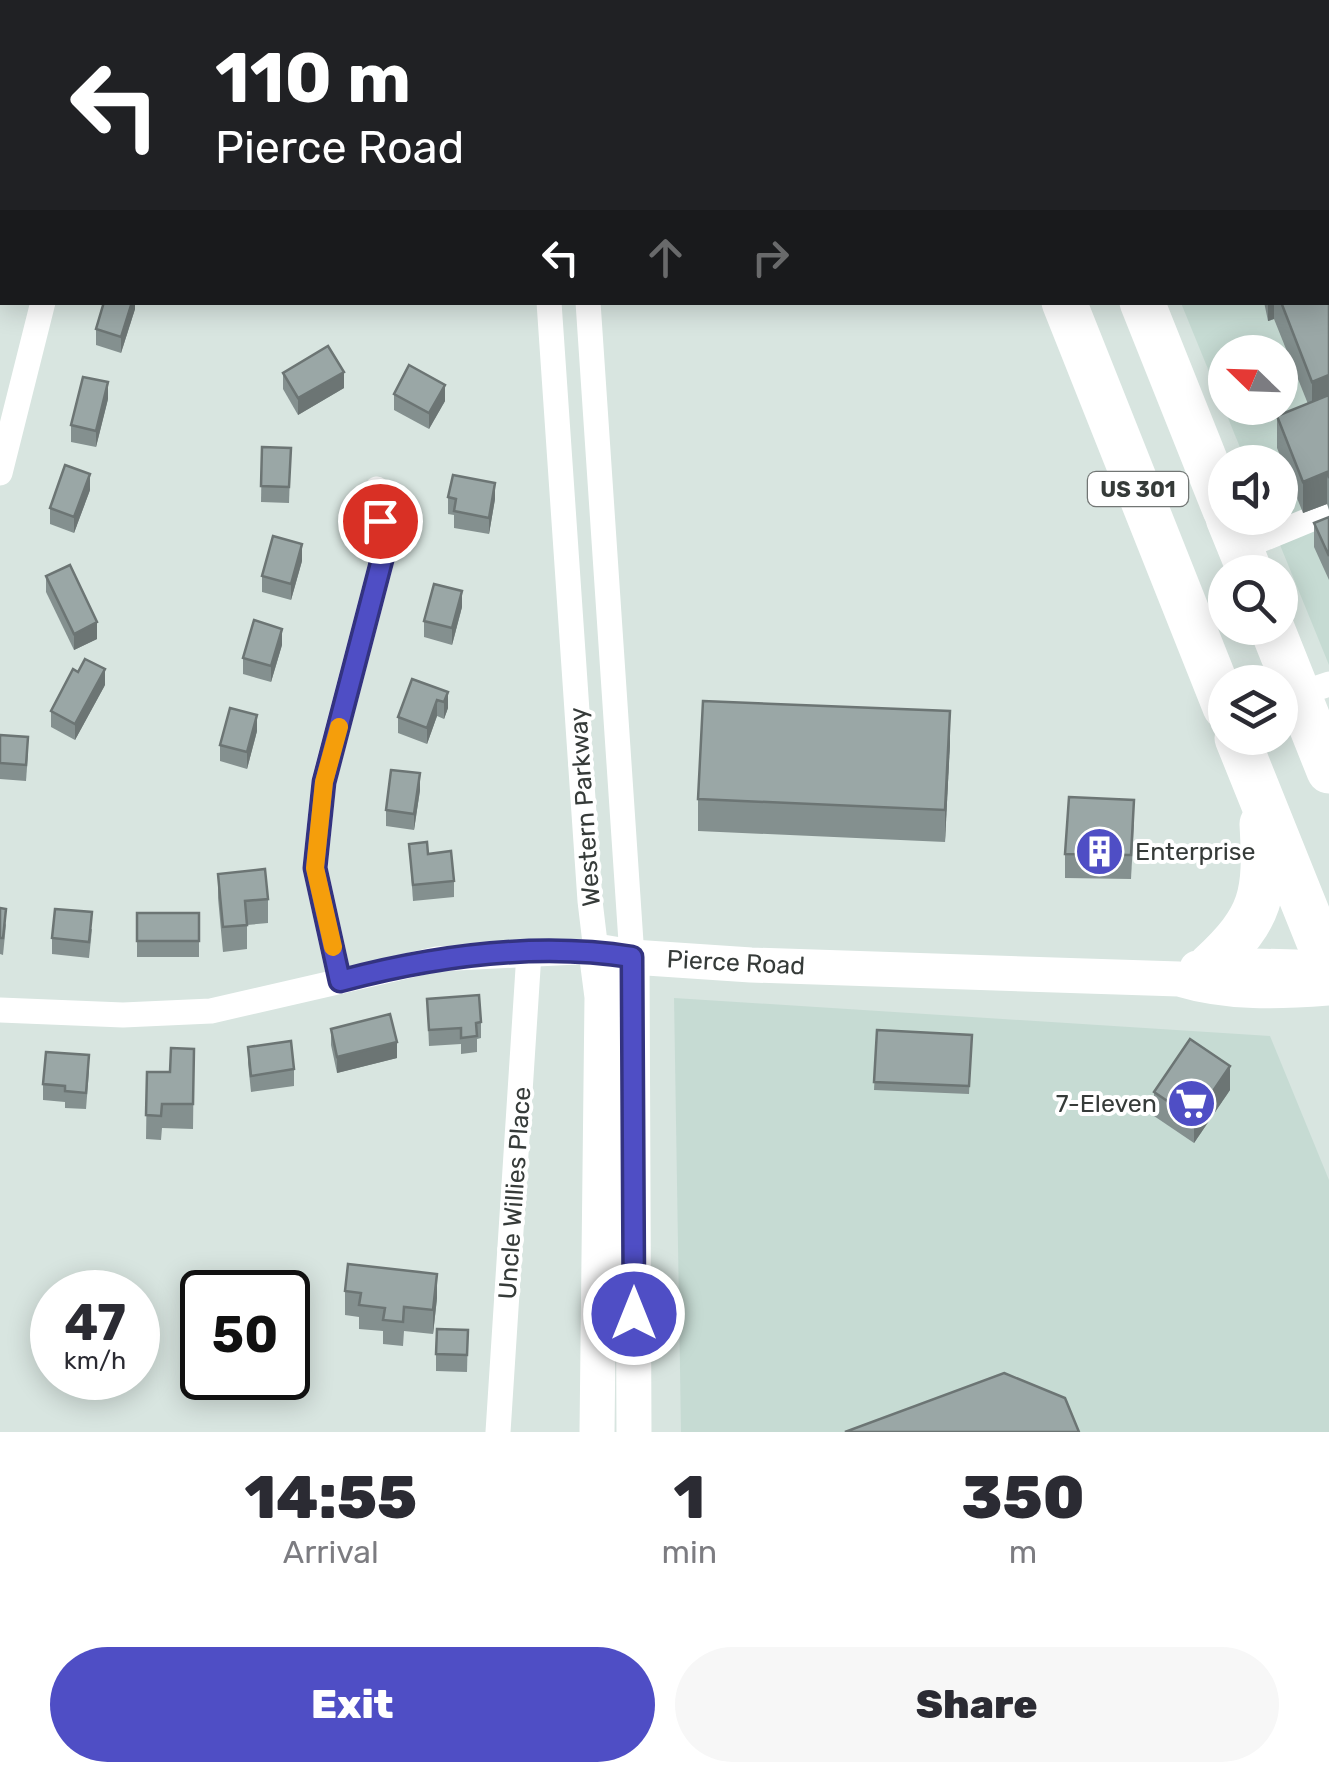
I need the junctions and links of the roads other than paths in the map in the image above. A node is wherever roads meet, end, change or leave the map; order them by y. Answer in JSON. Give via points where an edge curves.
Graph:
{"nodes":[{"id":1,"x":42,"y":305,"type":"edge"},
{"id":2,"x":550,"y":305,"type":"edge"},
{"id":3,"x":588,"y":305,"type":"edge"},
{"id":4,"x":1065,"y":305,"type":"edge"},
{"id":5,"x":1143,"y":305,"type":"edge"},
{"id":6,"x":0,"y":473,"type":"edge"},
{"id":7,"x":378,"y":489,"type":"dead end"},
{"id":8,"x":1324,"y":514,"type":"edge"},
{"id":9,"x":1236,"y":537,"type":"edge"},
{"id":10,"x":1284,"y":645,"type":"edge"},
{"id":11,"x":1208,"y":665,"type":"edge"},
{"id":12,"x":1314,"y":689,"type":"edge"},
{"id":13,"x":1244,"y":755,"type":"edge"},
{"id":14,"x":1329,"y":771,"type":"edge"},
{"id":15,"x":1261,"y":797,"type":"junction"},
{"id":16,"x":596,"y":952,"type":"junction"},
{"id":17,"x":529,"y":953,"type":"junction"},
{"id":18,"x":632,"y":957,"type":"junction"},
{"id":19,"x":1329,"y":968,"type":"edge"},
{"id":20,"x":1194,"y":973,"type":"junction"},
{"id":21,"x":340,"y":981,"type":"junction"},
{"id":22,"x":1329,"y":986,"type":"edge"},
{"id":23,"x":0,"y":1010,"type":"edge"},
{"id":24,"x":498,"y":1432,"type":"edge"},
{"id":25,"x":596,"y":1432,"type":"edge"},
{"id":26,"x":634,"y":1432,"type":"edge"}],
"edges":[{"from":1,"to":6,"type":"street"},
{"from":2,"to":16,"type":"street","name":"Western Parkway"},
{"from":3,"to":18,"type":"street","name":"Western Parkway"},
{"from":4,"to":11,"type":"highway","number":"US 301"},
{"from":5,"to":9,"type":"highway","number":"US 301"},
{"from":7,"to":21,"type":"street","via":[[384,552],[324,782],[315,868]]},
{"from":8,"to":9,"type":"street"},
{"from":10,"to":12,"type":"highway"},
{"from":12,"to":14,"type":"highway"},
{"from":13,"to":15,"type":"highway"},
{"from":15,"to":19,"type":"highway"},
{"from":15,"to":20,"type":"highway","via":[[1264,865],[1256,913],[1242,935]]},
{"from":16,"to":17,"type":"street","name":"Pierce Road"},
{"from":16,"to":18,"type":"main road","name":"Pierce Road"},
{"from":16,"to":25,"type":"main road","name":"Western Parkway","via":[[602,997]]},
{"from":17,"to":21,"type":"street","name":"Pierce Road","via":[[437,960]]},
{"from":17,"to":24,"type":"street","name":"Uncle Willies Place"},
{"from":18,"to":20,"type":"main road","name":"Pierce Road"},
{"from":18,"to":26,"type":"main road","name":"Western Parkway"},
{"from":20,"to":22,"type":"main road","name":"Pierce Road","via":[[1296,967]]},
{"from":21,"to":23,"type":"street","name":"Pierce Road","via":[[211,1011]]}]}
